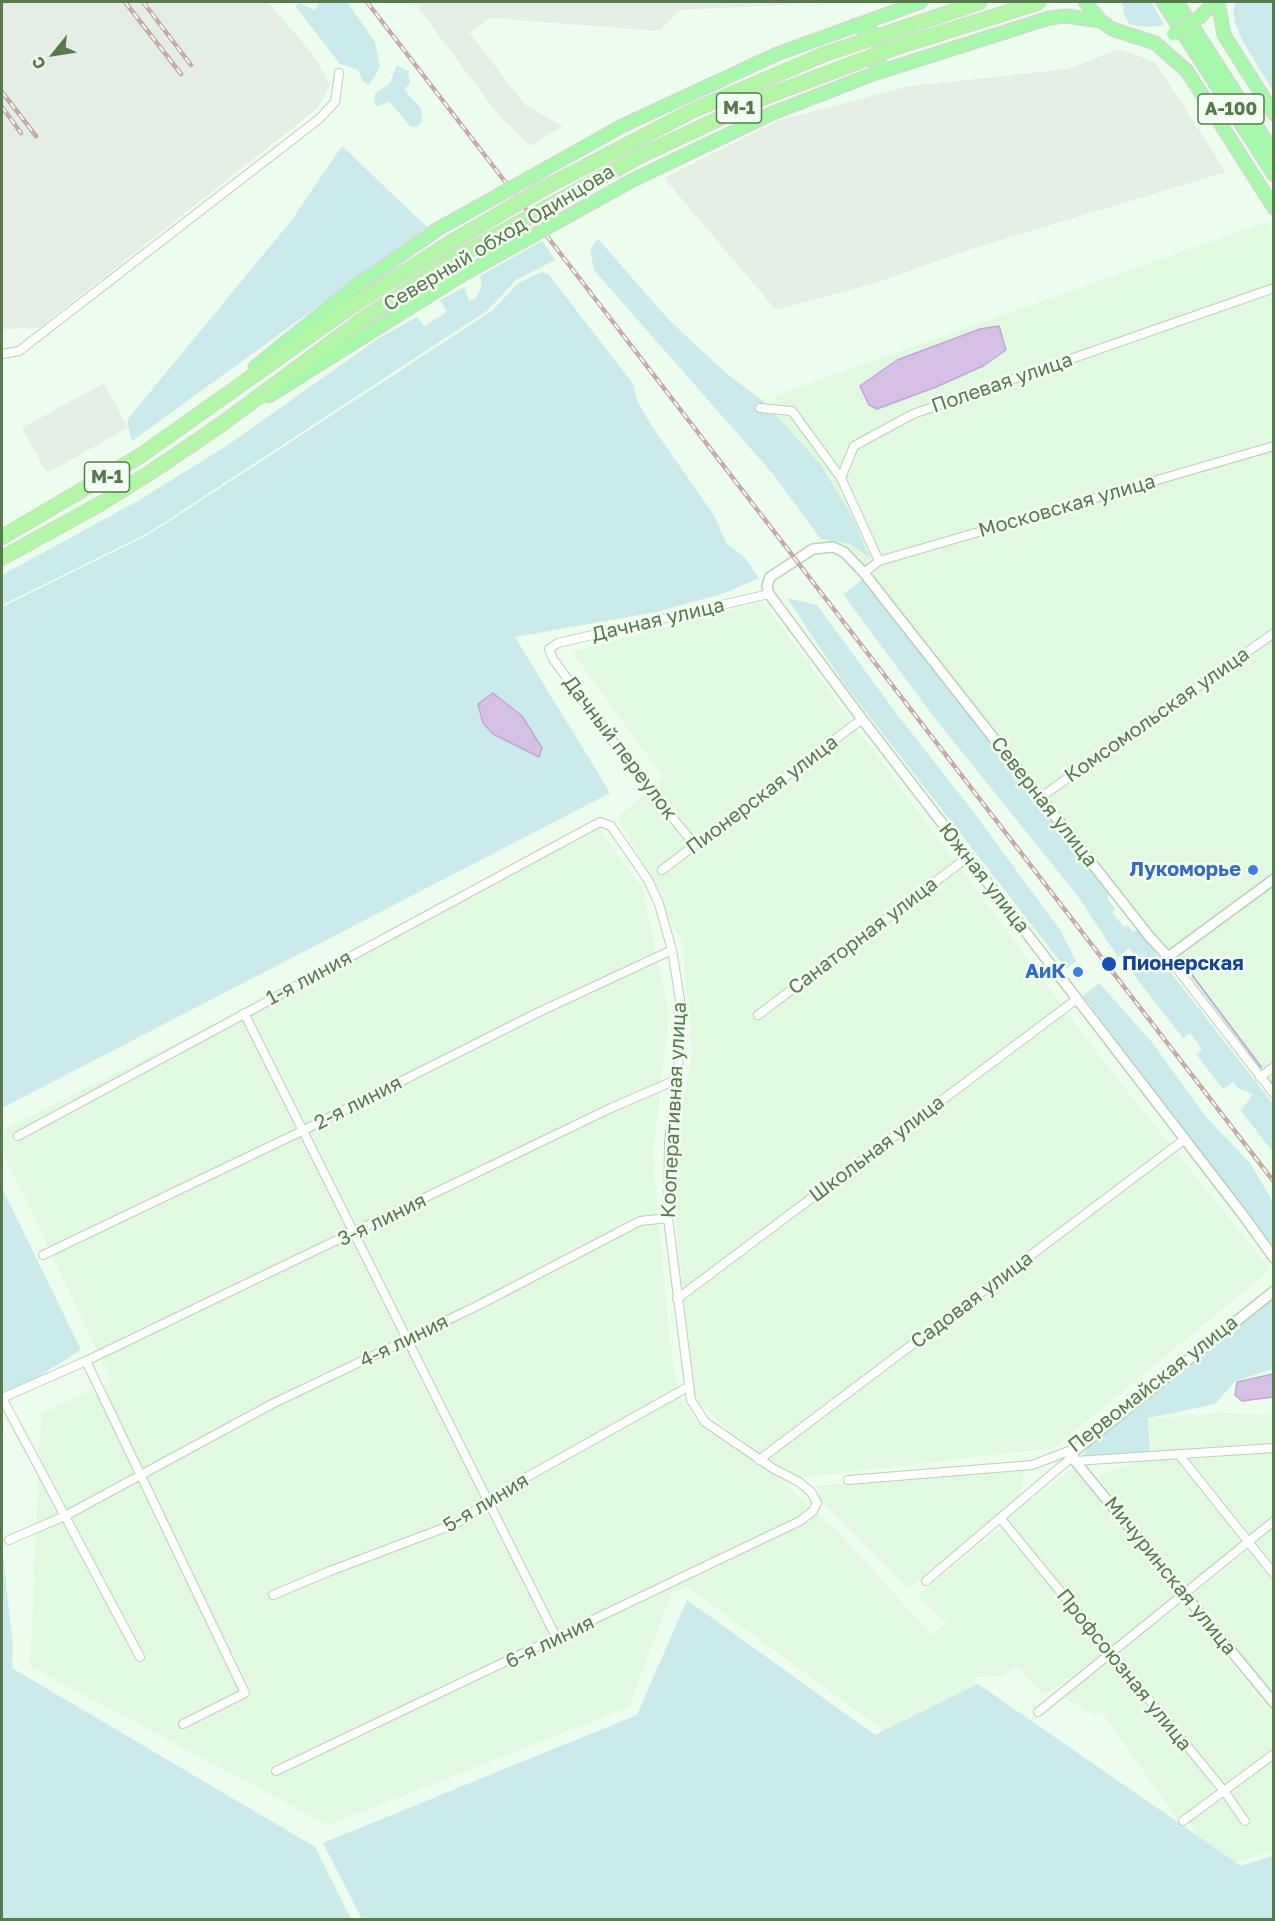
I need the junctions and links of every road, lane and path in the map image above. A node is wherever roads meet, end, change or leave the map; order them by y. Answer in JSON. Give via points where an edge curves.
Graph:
{"nodes":[{"id":1,"x":921,"y":2,"type":"edge"},
{"id":2,"x":976,"y":2,"type":"edge"},
{"id":3,"x":981,"y":2,"type":"edge"},
{"id":4,"x":1040,"y":2,"type":"edge"},
{"id":5,"x":1085,"y":2,"type":"edge"},
{"id":6,"x":1163,"y":2,"type":"edge"},
{"id":7,"x":1177,"y":2,"type":"edge"},
{"id":8,"x":1216,"y":2,"type":"edge"},
{"id":9,"x":1101,"y":21,"type":"junction"},
{"id":10,"x":855,"y":25,"type":"junction"},
{"id":11,"x":998,"y":33,"type":"junction"},
{"id":12,"x":1142,"y":38,"type":"junction"},
{"id":13,"x":339,"y":73,"type":"dead end"},
{"id":14,"x":873,"y":74,"type":"junction"},
{"id":15,"x":1274,"y":114,"type":"edge"},
{"id":16,"x":1274,"y":153,"type":"edge"},
{"id":17,"x":1274,"y":175,"type":"edge"},
{"id":18,"x":1274,"y":208,"type":"edge"},
{"id":19,"x":1274,"y":288,"type":"edge"},
{"id":20,"x":2,"y":354,"type":"edge"},
{"id":21,"x":207,"y":408,"type":"junction"},
{"id":22,"x":760,"y":408,"type":"dead end"},
{"id":23,"x":219,"y":426,"type":"junction"},
{"id":24,"x":1274,"y":446,"type":"edge"},
{"id":25,"x":841,"y":478,"type":"junction"},
{"id":26,"x":2,"y":537,"type":"edge"},
{"id":27,"x":2,"y":558,"type":"edge"},
{"id":28,"x":879,"y":561,"type":"junction"},
{"id":29,"x":864,"y":573,"type":"junction"},
{"id":30,"x":769,"y":594,"type":"junction"},
{"id":31,"x":1274,"y":633,"type":"edge"},
{"id":32,"x":549,"y":649,"type":"joint"},
{"id":33,"x":862,"y":719,"type":"junction"},
{"id":34,"x":1041,"y":797,"type":"junction"},
{"id":35,"x":600,"y":822,"type":"joint"},
{"id":36,"x":695,"y":845,"type":"junction"},
{"id":37,"x":968,"y":857,"type":"junction"},
{"id":38,"x":662,"y":870,"type":"dead end"},
{"id":39,"x":1274,"y":879,"type":"edge"},
{"id":40,"x":672,"y":950,"type":"junction"},
{"id":41,"x":1168,"y":957,"type":"junction"},
{"id":42,"x":1077,"y":999,"type":"junction"},
{"id":43,"x":243,"y":1013,"type":"junction"},
{"id":44,"x":759,"y":1015,"type":"dead end"},
{"id":45,"x":1274,"y":1067,"type":"edge"},
{"id":46,"x":1260,"y":1077,"type":"junction"},
{"id":47,"x":678,"y":1079,"type":"junction"},
{"id":48,"x":1274,"y":1094,"type":"edge"},
{"id":49,"x":302,"y":1131,"type":"junction"},
{"id":50,"x":18,"y":1136,"type":"dead end"},
{"id":51,"x":1185,"y":1139,"type":"junction"},
{"id":52,"x":668,"y":1218,"type":"junction"},
{"id":53,"x":354,"y":1234,"type":"junction"},
{"id":54,"x":43,"y":1255,"type":"dead end"},
{"id":55,"x":1274,"y":1258,"type":"edge"},
{"id":56,"x":1274,"y":1291,"type":"edge"},
{"id":57,"x":677,"y":1299,"type":"junction"},
{"id":58,"x":407,"y":1340,"type":"junction"},
{"id":59,"x":86,"y":1361,"type":"junction"},
{"id":60,"x":688,"y":1387,"type":"junction"},
{"id":61,"x":1274,"y":1448,"type":"edge"},
{"id":62,"x":1074,"y":1456,"type":"junction"},
{"id":63,"x":1180,"y":1456,"type":"junction"},
{"id":64,"x":759,"y":1460,"type":"junction"},
{"id":65,"x":142,"y":1473,"type":"junction"},
{"id":66,"x":848,"y":1480,"type":"dead end"},
{"id":67,"x":488,"y":1501,"type":"junction"},
{"id":68,"x":817,"y":1503,"type":"joint"},
{"id":69,"x":65,"y":1516,"type":"junction"},
{"id":70,"x":1001,"y":1520,"type":"junction"},
{"id":71,"x":1274,"y":1521,"type":"edge"},
{"id":72,"x":9,"y":1540,"type":"dead end"},
{"id":73,"x":1248,"y":1541,"type":"junction"},
{"id":74,"x":1274,"y":1574,"type":"edge"},
{"id":75,"x":926,"y":1581,"type":"dead end"},
{"id":76,"x":1186,"y":1594,"type":"junction"},
{"id":77,"x":273,"y":1595,"type":"dead end"},
{"id":78,"x":557,"y":1639,"type":"junction"},
{"id":79,"x":1109,"y":1654,"type":"junction"},
{"id":80,"x":140,"y":1657,"type":"dead end"},
{"id":81,"x":1274,"y":1703,"type":"edge"},
{"id":82,"x":1038,"y":1712,"type":"dead end"},
{"id":83,"x":183,"y":1724,"type":"dead end"},
{"id":84,"x":1274,"y":1754,"type":"edge"},
{"id":85,"x":276,"y":1771,"type":"dead end"},
{"id":86,"x":1224,"y":1791,"type":"junction"},
{"id":87,"x":1183,"y":1821,"type":"dead end"},
{"id":88,"x":1245,"y":1821,"type":"dead end"}],
"edges":[{"from":1,"to":10,"type":"main road"},
{"from":2,"to":11,"type":"main road","via":[[976,14]]},
{"from":3,"to":21,"type":"highway","name":"Северный обход Одинцова","number":"М-1","bridge":true,"via":[[825,54],[705,106],[582,168],[448,244]]},
{"from":4,"to":23,"type":"highway","name":"Северный обход Одинцова","number":"М-1","bridge":true,"via":[[900,46],[765,96],[638,157],[456,258],[358,322]]},
{"from":5,"to":9,"type":"main road"},
{"from":6,"to":17,"type":"main road","number":"А-100"},
{"from":7,"to":16,"type":"main road","number":"А-100"},
{"from":8,"to":12,"type":"main road","bridge":true,"via":[[1173,34]]},
{"from":8,"to":15,"type":"main road","via":[[1224,35]]},
{"from":9,"to":11,"type":"main road","via":[[1058,17]]},
{"from":9,"to":12,"type":"main road","via":[[1112,29]]},
{"from":10,"to":14,"type":"main road","via":[[872,32],[881,48]]},
{"from":10,"to":21,"type":"main road","bridge":true,"via":[[777,54],[622,126],[438,229],[317,316]]},
{"from":11,"to":14,"type":"main road"},
{"from":12,"to":18,"type":"main road","via":[[1155,43],[1187,71]]},
{"from":13,"to":20,"type":"street","via":[[335,102],[314,124],[19,351]]},
{"from":14,"to":23,"type":"main road","bridge":true,"via":[[773,113],[646,173],[464,274]]},
{"from":19,"to":25,"type":"street","name":"Полевая улица","via":[[913,414],[854,446]]},
{"from":21,"to":26,"type":"highway","name":"Северный обход Одинцова","number":"М-1","via":[[100,481]]},
{"from":22,"to":25,"type":"street","via":[[792,411]]},
{"from":23,"to":27,"type":"highway","name":"Северный обход Одинцова","number":"М-1","via":[[100,504]]},
{"from":24,"to":28,"type":"street","name":"Московская улица"},
{"from":25,"to":28,"type":"street"},
{"from":28,"to":29,"type":"street","name":"Московская улица"},
{"from":29,"to":30,"type":"street","name":"Северная улица","via":[[844,552],[833,547],[813,549],[770,577]]},
{"from":29,"to":34,"type":"street","name":"Северная улица"},
{"from":30,"to":32,"type":"street","name":"Дачная улица","via":[[558,643]]},
{"from":30,"to":33,"type":"street","name":"Южная улица"},
{"from":31,"to":34,"type":"street","name":"Комсомольская улица"},
{"from":32,"to":36,"type":"street","name":"Дачный переулок","via":[[642,781]]},
{"from":33,"to":36,"type":"street","name":"Пионерская улица"},
{"from":33,"to":37,"type":"street","name":"Южная улица"},
{"from":34,"to":41,"type":"street","name":"Северная улица"},
{"from":35,"to":40,"type":"street","name":"Кооперативная улица","via":[[611,826],[648,880]]},
{"from":35,"to":43,"type":"street","name":"1-я линия"},
{"from":36,"to":38,"type":"street","name":"Пионерская улица"},
{"from":37,"to":42,"type":"street","name":"Южная улица"},
{"from":37,"to":44,"type":"street","name":"Санаторная улица"},
{"from":39,"to":41,"type":"street"},
{"from":40,"to":47,"type":"street","name":"Кооперативная улица","via":[[680,1000]]},
{"from":40,"to":49,"type":"street","name":"2-я линия","via":[[526,1018]]},
{"from":41,"to":46,"type":"street","name":"Северная улица"},
{"from":42,"to":51,"type":"street","name":"Южная улица"},
{"from":42,"to":57,"type":"street","name":"Школьная улица"},
{"from":43,"to":49,"type":"street"},
{"from":43,"to":50,"type":"street","name":"1-я линия"},
{"from":45,"to":46,"type":"street"},
{"from":46,"to":48,"type":"street","name":"Северная улица"},
{"from":47,"to":52,"type":"street","name":"Кооперативная улица","via":[[669,1141]]},
{"from":47,"to":53,"type":"street","name":"3-я линия"},
{"from":49,"to":53,"type":"street"},
{"from":49,"to":54,"type":"street","name":"2-я линия"},
{"from":51,"to":55,"type":"street","name":"Южная улица"},
{"from":51,"to":64,"type":"street","name":"Садовая улица"},
{"from":52,"to":57,"type":"street","name":"Кооперативная улица"},
{"from":52,"to":58,"type":"street","name":"4-я линия","via":[[640,1221]]},
{"from":53,"to":58,"type":"street"},
{"from":53,"to":59,"type":"street","name":"3-я линия"},
{"from":56,"to":62,"type":"street","name":"Первомайская улица"},
{"from":57,"to":60,"type":"street","name":"Кооперативная улица"},
{"from":58,"to":65,"type":"street","name":"4-я линия","via":[[272,1404]]},
{"from":58,"to":67,"type":"street"},
{"from":59,"to":65,"type":"street"},
{"from":59,"to":69,"type":"street","name":"3-я линия","via":[[2,1398]]},
{"from":60,"to":64,"type":"street","name":"Кооперативная улица","via":[[697,1413],[705,1422]]},
{"from":60,"to":67,"type":"street","name":"5-я линия"},
{"from":61,"to":63,"type":"street"},
{"from":62,"to":63,"type":"street"},
{"from":62,"to":66,"type":"street","name":"Первомайская улица","via":[[1032,1465]]},
{"from":62,"to":70,"type":"street"},
{"from":62,"to":76,"type":"street","name":"Мичуринская улица"},
{"from":63,"to":73,"type":"street"},
{"from":64,"to":68,"type":"street","name":"Кооперативная улица","via":[[799,1482]]},
{"from":65,"to":69,"type":"street","name":"4-я линия"},
{"from":65,"to":83,"type":"street","via":[[245,1693]]},
{"from":67,"to":77,"type":"street","name":"5-я линия","via":[[457,1523],[431,1535]]},
{"from":67,"to":78,"type":"street"},
{"from":68,"to":78,"type":"street","name":"6-я линия","via":[[800,1521]]},
{"from":69,"to":72,"type":"street","name":"4-я линия"},
{"from":69,"to":80,"type":"street"},
{"from":70,"to":75,"type":"street"},
{"from":70,"to":79,"type":"street","name":"Профсоюзная улица"},
{"from":71,"to":73,"type":"street"},
{"from":73,"to":74,"type":"street"},
{"from":73,"to":76,"type":"street"},
{"from":76,"to":79,"type":"street"},
{"from":76,"to":81,"type":"street","name":"Мичуринская улица"},
{"from":78,"to":85,"type":"street","name":"6-я линия"},
{"from":79,"to":82,"type":"street"},
{"from":79,"to":86,"type":"street","name":"Профсоюзная улица"},
{"from":84,"to":86,"type":"street"},
{"from":86,"to":87,"type":"street"},
{"from":86,"to":88,"type":"street","name":"Профсоюзная улица"}]}
